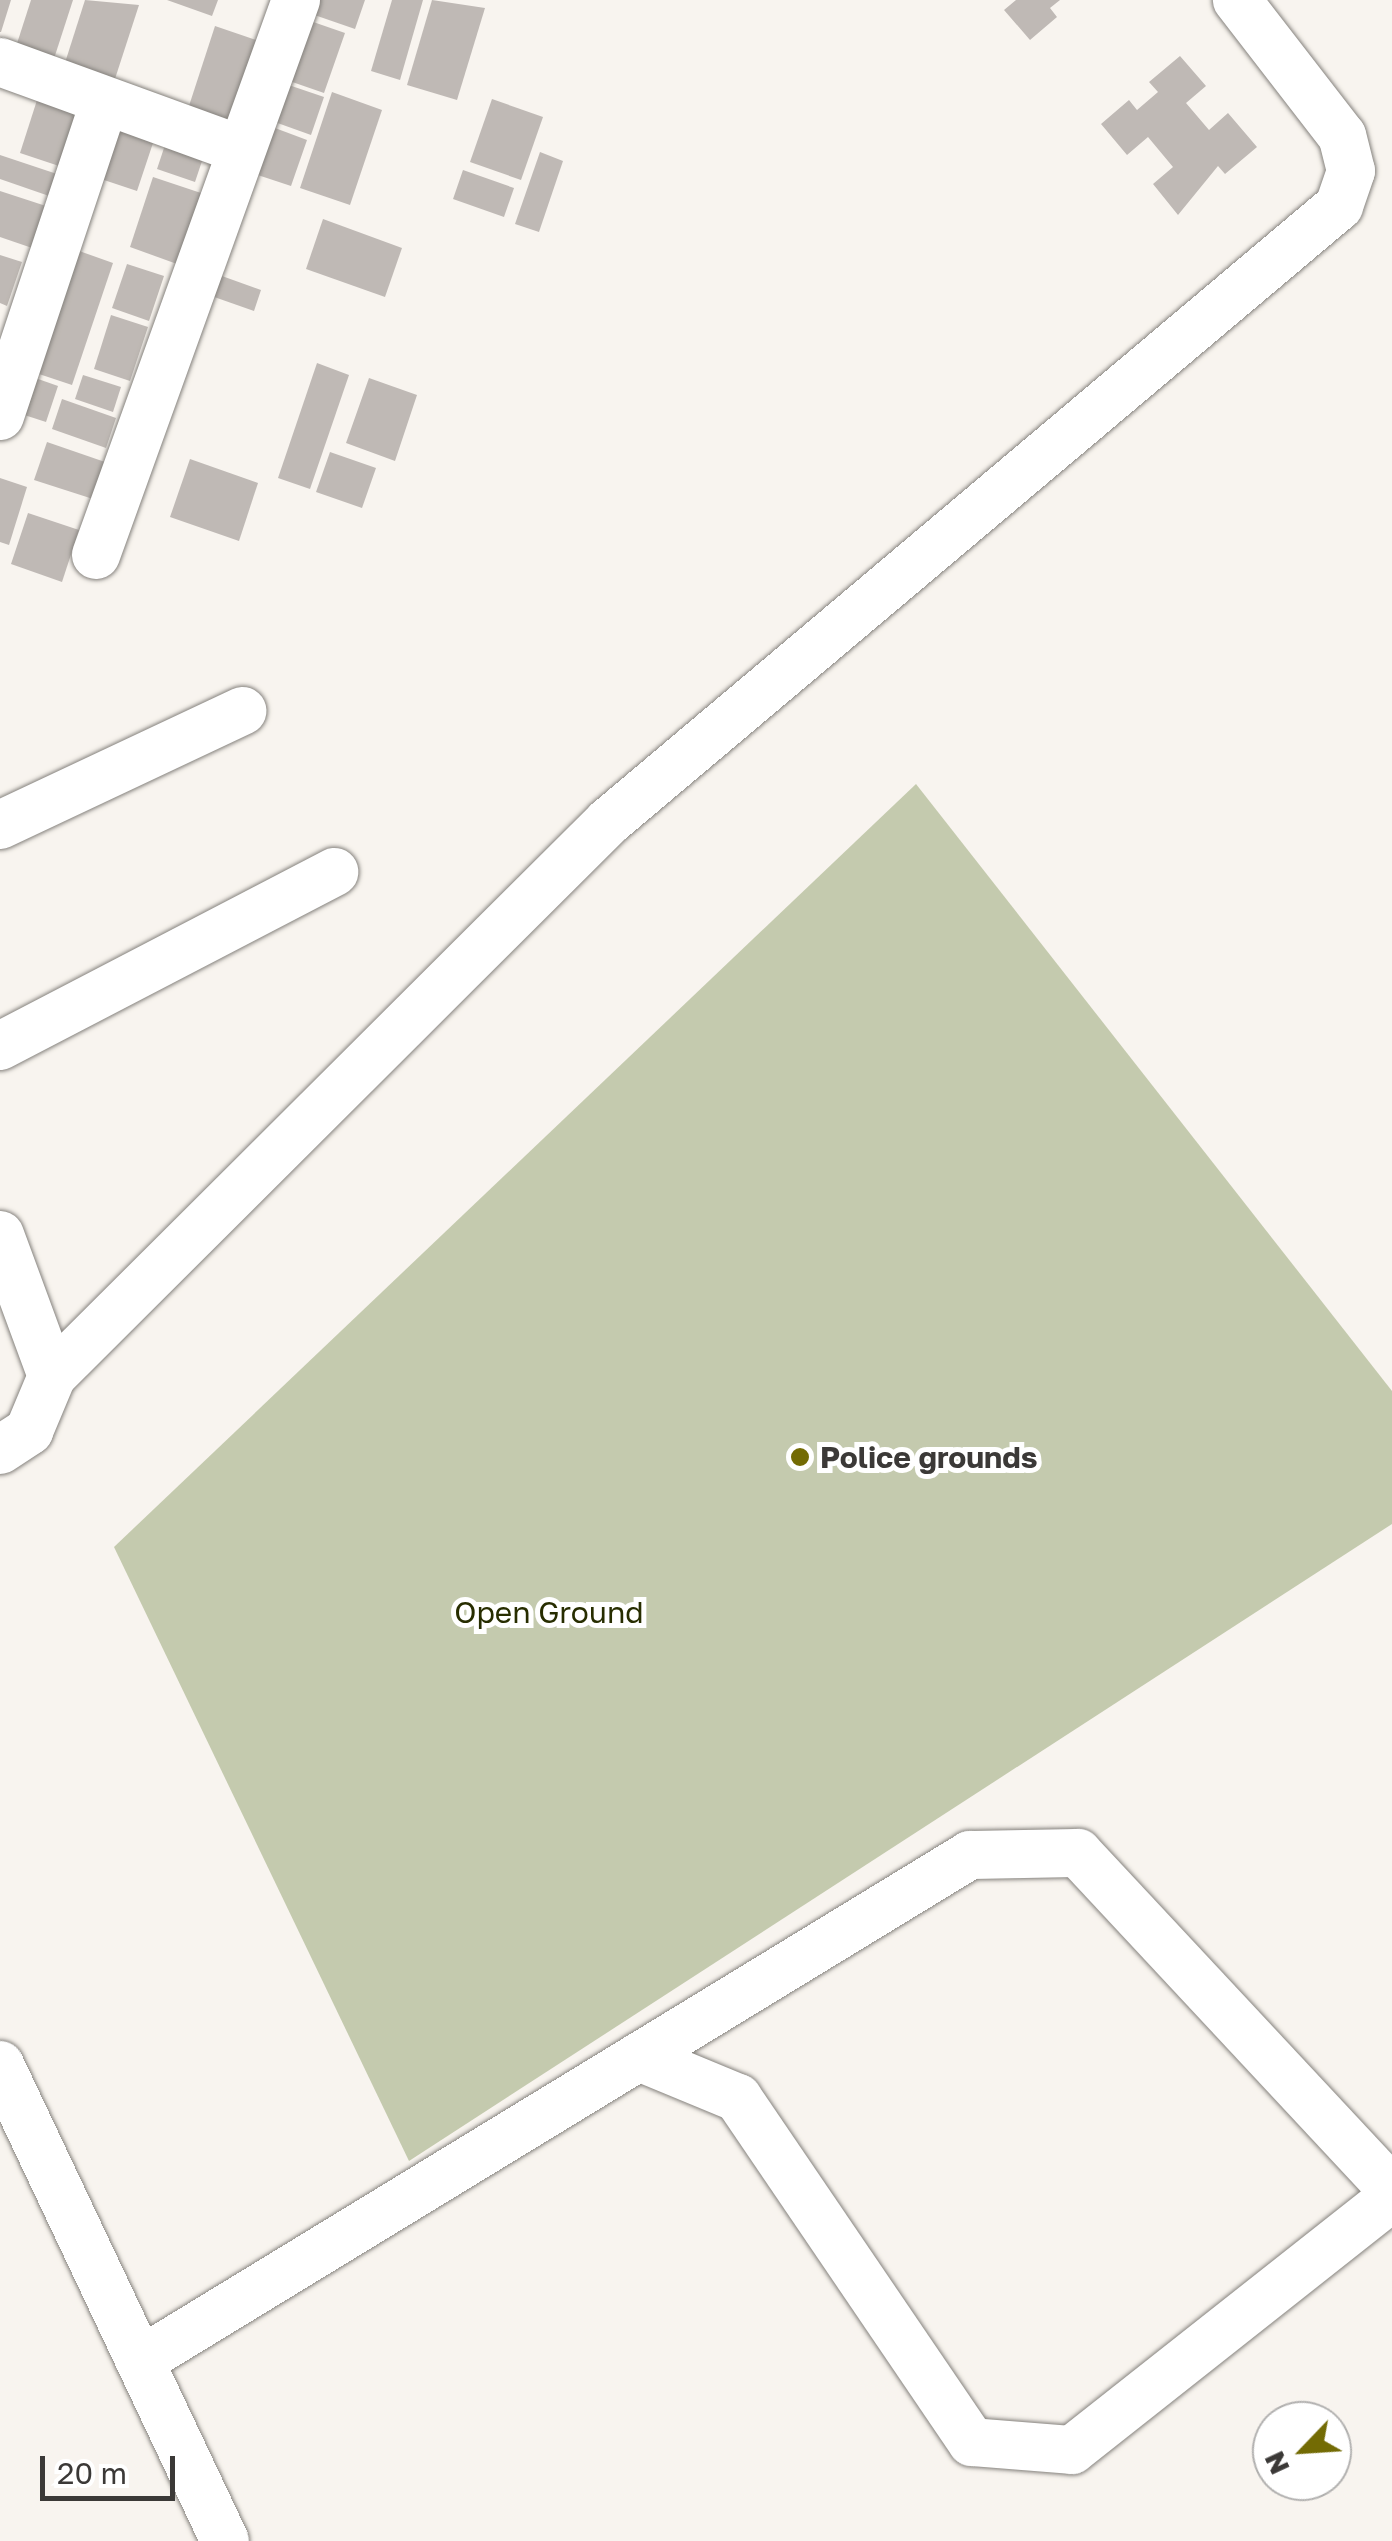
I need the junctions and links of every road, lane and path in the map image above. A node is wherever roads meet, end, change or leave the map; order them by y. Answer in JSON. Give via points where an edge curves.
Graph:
{"nodes":[{"id":1,"x":296,"y":0,"type":"edge"},
{"id":2,"x":1237,"y":0,"type":"edge"},
{"id":3,"x":0,"y":62,"type":"edge"},
{"id":4,"x":105,"y":101,"type":"junction"},
{"id":5,"x":236,"y":148,"type":"junction"},
{"id":6,"x":0,"y":416,"type":"edge"},
{"id":7,"x":96,"y":555,"type":"dead end"},
{"id":8,"x":242,"y":711,"type":"dead end"},
{"id":9,"x":0,"y":825,"type":"edge"},
{"id":10,"x":334,"y":872,"type":"dead end"},
{"id":11,"x":0,"y":1046,"type":"edge"},
{"id":12,"x":1,"y":1238,"type":"edge"},
{"id":13,"x":52,"y":1376,"type":"junction"},
{"id":14,"x":0,"y":1450,"type":"edge"},
{"id":15,"x":639,"y":2057,"type":"junction"},
{"id":16,"x":0,"y":2065,"type":"edge"},
{"id":17,"x":1392,"y":2194,"type":"edge"},
{"id":18,"x":140,"y":2362,"type":"junction"},
{"id":19,"x":225,"y":2541,"type":"edge"}],
"edges":[{"from":1,"to":5,"type":"street"},
{"from":2,"to":13,"type":"street","via":[[1342,136],[1350,171],[1340,206],[608,822]]},
{"from":3,"to":4,"type":"street"},
{"from":4,"to":5,"type":"street"},
{"from":4,"to":6,"type":"street"},
{"from":5,"to":7,"type":"street"},
{"from":8,"to":9,"type":"street"},
{"from":10,"to":11,"type":"street"},
{"from":12,"to":13,"type":"street"},
{"from":13,"to":14,"type":"street","via":[[29,1431]]},
{"from":15,"to":17,"type":"street","via":[[970,1855],[1078,1853]]},
{"from":15,"to":17,"type":"street","via":[[738,2098],[972,2442],[1072,2450]]},
{"from":15,"to":18,"type":"street"},
{"from":16,"to":18,"type":"street"},
{"from":18,"to":19,"type":"street"}]}
